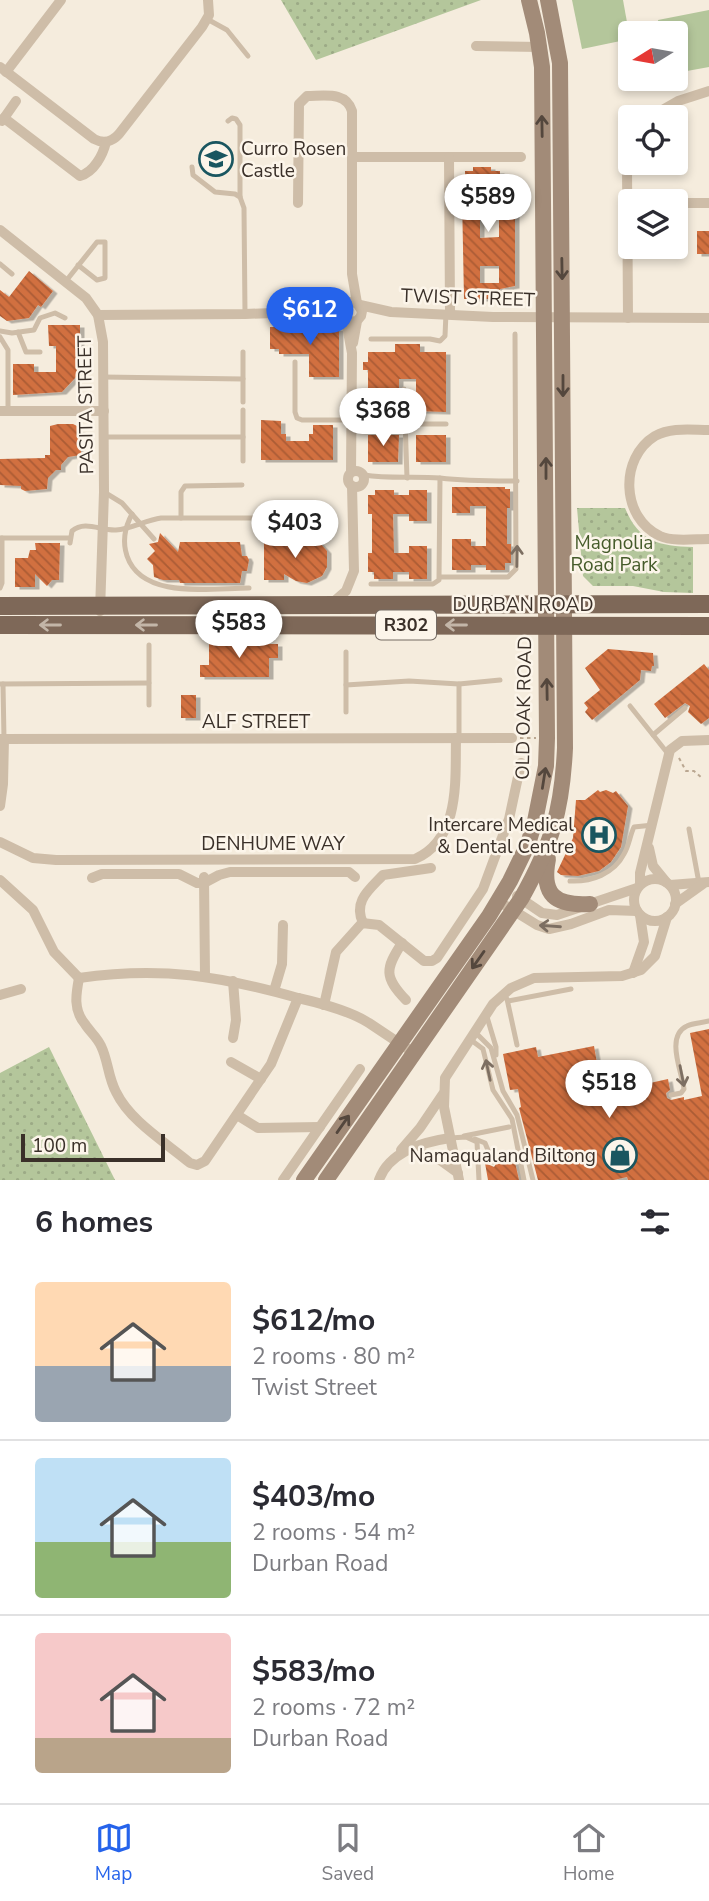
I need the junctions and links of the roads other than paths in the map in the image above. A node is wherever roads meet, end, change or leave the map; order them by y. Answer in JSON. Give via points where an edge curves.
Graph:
{"nodes":[{"id":1,"x":61,"y":0,"type":"edge"},
{"id":2,"x":208,"y":0,"type":"edge"},
{"id":3,"x":529,"y":0,"type":"edge"},
{"id":4,"x":548,"y":0,"type":"edge"},
{"id":5,"x":207,"y":19,"type":"junction"},
{"id":6,"x":476,"y":46,"type":"dead end"},
{"id":7,"x":540,"y":47,"type":"junction"},
{"id":8,"x":248,"y":56,"type":"dead end"},
{"id":9,"x":3,"y":69,"type":"edge"},
{"id":10,"x":709,"y":91,"type":"edge"},
{"id":11,"x":16,"y":101,"type":"dead end"},
{"id":12,"x":671,"y":105,"type":"edge"},
{"id":13,"x":2,"y":120,"type":"edge"},
{"id":14,"x":228,"y":121,"type":"dead end"},
{"id":15,"x":107,"y":142,"type":"junction"},
{"id":16,"x":352,"y":157,"type":"junction"},
{"id":17,"x":449,"y":157,"type":"junction"},
{"id":18,"x":521,"y":157,"type":"dead end"},
{"id":19,"x":192,"y":167,"type":"dead end"},
{"id":20,"x":240,"y":197,"type":"junction"},
{"id":21,"x":688,"y":202,"type":"edge"},
{"id":22,"x":298,"y":203,"type":"dead end"},
{"id":23,"x":709,"y":203,"type":"edge"},
{"id":24,"x":0,"y":230,"type":"edge"},
{"id":25,"x":629,"y":259,"type":"edge"},
{"id":26,"x":0,"y":264,"type":"edge"},
{"id":27,"x":78,"y":265,"type":"junction"},
{"id":28,"x":12,"y":274,"type":"dead end"},
{"id":29,"x":66,"y":281,"type":"junction"},
{"id":30,"x":351,"y":312,"type":"junction"},
{"id":31,"x":448,"y":313,"type":"junction"},
{"id":32,"x":245,"y":314,"type":"junction"},
{"id":33,"x":98,"y":315,"type":"junction"},
{"id":34,"x":544,"y":317,"type":"junction"},
{"id":35,"x":65,"y":318,"type":"dead end"},
{"id":36,"x":562,"y":318,"type":"junction"},
{"id":37,"x":628,"y":318,"type":"junction"},
{"id":38,"x":709,"y":318,"type":"edge"},
{"id":39,"x":18,"y":332,"type":"junction"},
{"id":40,"x":0,"y":334,"type":"edge"},
{"id":41,"x":515,"y":334,"type":"dead end"},
{"id":42,"x":371,"y":339,"type":"dead end"},
{"id":43,"x":40,"y":352,"type":"dead end"},
{"id":44,"x":243,"y":352,"type":"dead end"},
{"id":45,"x":295,"y":362,"type":"dead end"},
{"id":46,"x":103,"y":377,"type":"junction"},
{"id":47,"x":243,"y":379,"type":"junction"},
{"id":48,"x":404,"y":389,"type":"dead end"},
{"id":49,"x":243,"y":402,"type":"dead end"},
{"id":50,"x":243,"y":410,"type":"dead end"},
{"id":51,"x":4,"y":411,"type":"edge"},
{"id":52,"x":104,"y":411,"type":"junction"},
{"id":53,"x":352,"y":420,"type":"junction"},
{"id":54,"x":367,"y":424,"type":"dead end"},
{"id":55,"x":404,"y":424,"type":"junction"},
{"id":56,"x":446,"y":424,"type":"dead end"},
{"id":57,"x":709,"y":430,"type":"edge"},
{"id":58,"x":104,"y":437,"type":"junction"},
{"id":59,"x":243,"y":438,"type":"junction"},
{"id":60,"x":243,"y":461,"type":"dead end"},
{"id":61,"x":359,"y":475,"type":"junction"},
{"id":62,"x":407,"y":478,"type":"junction"},
{"id":63,"x":440,"y":478,"type":"junction"},
{"id":64,"x":517,"y":481,"type":"junction"},
{"id":65,"x":242,"y":485,"type":"dead end"},
{"id":66,"x":104,"y":492,"type":"junction"},
{"id":67,"x":132,"y":514,"type":"junction"},
{"id":68,"x":181,"y":518,"type":"junction"},
{"id":69,"x":253,"y":518,"type":"dead end"},
{"id":70,"x":139,"y":523,"type":"junction"},
{"id":71,"x":101,"y":528,"type":"junction"},
{"id":72,"x":125,"y":528,"type":"junction"},
{"id":73,"x":1,"y":538,"type":"edge"},
{"id":74,"x":154,"y":538,"type":"dead end"},
{"id":75,"x":709,"y":539,"type":"edge"},
{"id":76,"x":440,"y":577,"type":"junction"},
{"id":77,"x":371,"y":584,"type":"dead end"},
{"id":78,"x":0,"y":588,"type":"edge"},
{"id":79,"x":248,"y":588,"type":"dead end"},
{"id":80,"x":709,"y":604,"type":"edge"},
{"id":81,"x":100,"y":605,"type":"junction"},
{"id":82,"x":555,"y":605,"type":"junction"},
{"id":83,"x":0,"y":606,"type":"edge"},
{"id":84,"x":328,"y":606,"type":"junction"},
{"id":85,"x":0,"y":625,"type":"edge"},
{"id":86,"x":100,"y":625,"type":"junction"},
{"id":87,"x":555,"y":626,"type":"junction"},
{"id":88,"x":709,"y":626,"type":"edge"},
{"id":89,"x":149,"y":645,"type":"dead end"},
{"id":90,"x":346,"y":652,"type":"dead end"},
{"id":91,"x":500,"y":680,"type":"dead end"},
{"id":92,"x":149,"y":683,"type":"junction"},
{"id":93,"x":1,"y":684,"type":"edge"},
{"id":94,"x":459,"y":684,"type":"junction"},
{"id":95,"x":346,"y":685,"type":"junction"},
{"id":96,"x":149,"y":705,"type":"dead end"},
{"id":97,"x":630,"y":706,"type":"dead end"},
{"id":98,"x":685,"y":708,"type":"dead end"},
{"id":99,"x":346,"y":712,"type":"dead end"},
{"id":100,"x":653,"y":735,"type":"junction"},
{"id":101,"x":457,"y":738,"type":"junction"},
{"id":102,"x":512,"y":738,"type":"road end"},
{"id":103,"x":2,"y":739,"type":"edge"},
{"id":104,"x":709,"y":740,"type":"edge"},
{"id":105,"x":668,"y":755,"type":"junction"},
{"id":106,"x":521,"y":763,"type":"dead end"},
{"id":107,"x":0,"y":806,"type":"edge"},
{"id":108,"x":653,"y":825,"type":"junction"},
{"id":109,"x":689,"y":829,"type":"dead end"},
{"id":110,"x":552,"y":836,"type":"junction"},
{"id":111,"x":0,"y":842,"type":"edge"},
{"id":112,"x":649,"y":845,"type":"junction"},
{"id":113,"x":432,"y":868,"type":"dead end"},
{"id":114,"x":355,"y":877,"type":"dead end"},
{"id":115,"x":92,"y":878,"type":"dead end"},
{"id":116,"x":204,"y":879,"type":"junction"},
{"id":117,"x":0,"y":880,"type":"edge"},
{"id":118,"x":570,"y":880,"type":"dead end"},
{"id":119,"x":668,"y":883,"type":"junction"},
{"id":120,"x":704,"y":883,"type":"edge"},
{"id":121,"x":638,"y":886,"type":"junction"},
{"id":122,"x":502,"y":895,"type":"junction"},
{"id":123,"x":675,"y":904,"type":"junction"},
{"id":124,"x":517,"y":905,"type":"junction"},
{"id":125,"x":590,"y":910,"type":"junction"},
{"id":126,"x":638,"y":913,"type":"junction"},
{"id":127,"x":667,"y":917,"type":"junction"},
{"id":128,"x":363,"y":923,"type":"junction"},
{"id":129,"x":282,"y":925,"type":"dead end"},
{"id":130,"x":642,"y":930,"type":"junction"},
{"id":131,"x":402,"y":943,"type":"junction"},
{"id":132,"x":632,"y":974,"type":"junction"},
{"id":133,"x":205,"y":976,"type":"junction"},
{"id":134,"x":79,"y":978,"type":"junction"},
{"id":135,"x":233,"y":981,"type":"junction"},
{"id":136,"x":21,"y":989,"type":"dead end"},
{"id":137,"x":571,"y":989,"type":"dead end"},
{"id":138,"x":274,"y":991,"type":"junction"},
{"id":139,"x":0,"y":995,"type":"edge"},
{"id":140,"x":507,"y":997,"type":"junction"},
{"id":141,"x":298,"y":998,"type":"junction"},
{"id":142,"x":406,"y":1000,"type":"dead end"},
{"id":143,"x":324,"y":1005,"type":"junction"},
{"id":144,"x":486,"y":1014,"type":"junction"},
{"id":145,"x":709,"y":1021,"type":"edge"},
{"id":146,"x":472,"y":1035,"type":"junction"},
{"id":147,"x":233,"y":1038,"type":"dead end"},
{"id":148,"x":517,"y":1045,"type":"dead end"},
{"id":149,"x":397,"y":1046,"type":"junction"},
{"id":150,"x":412,"y":1056,"type":"junction"},
{"id":151,"x":496,"y":1060,"type":"junction"},
{"id":152,"x":232,"y":1062,"type":"dead end"},
{"id":153,"x":360,"y":1069,"type":"dead end"},
{"id":154,"x":261,"y":1079,"type":"junction"},
{"id":155,"x":443,"y":1094,"type":"junction"},
{"id":156,"x":671,"y":1095,"type":"dead end"},
{"id":157,"x":237,"y":1115,"type":"junction"},
{"id":158,"x":320,"y":1127,"type":"junction"},
{"id":159,"x":509,"y":1127,"type":"dead end"},
{"id":160,"x":462,"y":1136,"type":"junction"},
{"id":161,"x":450,"y":1138,"type":"junction"},
{"id":162,"x":472,"y":1139,"type":"junction"},
{"id":163,"x":409,"y":1149,"type":"junction"},
{"id":164,"x":397,"y":1156,"type":"junction"},
{"id":165,"x":494,"y":1162,"type":"dead end"},
{"id":166,"x":458,"y":1176,"type":"edge"},
{"id":167,"x":283,"y":1180,"type":"edge"},
{"id":168,"x":304,"y":1180,"type":"edge"},
{"id":169,"x":326,"y":1180,"type":"edge"},
{"id":170,"x":379,"y":1180,"type":"edge"},
{"id":171,"x":476,"y":1180,"type":"edge"},
{"id":172,"x":524,"y":1180,"type":"edge"},
{"id":173,"x":533,"y":1180,"type":"edge"}],
"edges":[{"from":1,"to":9,"type":"street"},
{"from":2,"to":5,"type":"street"},
{"from":3,"to":7,"type":"main road","name":"OLD OAK ROAD"},
{"from":4,"to":36,"type":"main road","name":"OLD OAK ROAD","one_way":true,"via":[[560,63]]},
{"from":5,"to":8,"type":"lane","via":[[227,30]]},
{"from":5,"to":15,"type":"street","via":[[119,134]]},
{"from":6,"to":7,"type":"street"},
{"from":34,"to":7,"type":"main road","name":"OLD OAK ROAD","one_way":true},
{"from":9,"to":15,"type":"street","via":[[94,139]]},
{"from":10,"to":12,"type":"street"},
{"from":11,"to":13,"type":"street"},
{"from":13,"to":15,"type":"street","via":[[80,176],[102,156]]},
{"from":14,"to":20,"type":"lane","via":[[240,122]]},
{"from":16,"to":17,"type":"street"},
{"from":16,"to":22,"type":"street","via":[[349,103],[338,96],[307,96],[300,101]]},
{"from":16,"to":30,"type":"street"},
{"from":17,"to":18,"type":"street"},
{"from":17,"to":31,"type":"street"},
{"from":19,"to":20,"type":"lane","via":[[193,175],[215,192]]},
{"from":20,"to":32,"type":"lane","via":[[244,208]]},
{"from":21,"to":23,"type":"street"},
{"from":24,"to":29,"type":"street","name":"PASITA STREET"},
{"from":25,"to":37,"type":"street"},
{"from":26,"to":28,"type":"lane"},
{"from":27,"to":27,"type":"lane","via":[[97,242],[105,242],[105,278],[97,280]]},
{"from":27,"to":29,"type":"lane"},
{"from":29,"to":33,"type":"street","name":"PASITA STREET"},
{"from":30,"to":31,"type":"street","name":"TWIST STREET"},
{"from":30,"to":32,"type":"street","name":"TWIST STREET","via":[[313,307],[299,312]]},
{"from":30,"to":53,"type":"street"},
{"from":31,"to":34,"type":"street","name":"TWIST STREET"},
{"from":31,"to":42,"type":"lane","via":[[440,341]]},
{"from":32,"to":33,"type":"street","name":"TWIST STREET"},
{"from":33,"to":46,"type":"street","name":"PASITA STREET"},
{"from":34,"to":36,"type":"street","name":"TWIST STREET"},
{"from":82,"to":34,"type":"main road","name":"OLD OAK ROAD","one_way":true},
{"from":35,"to":39,"type":"lane","via":[[52,314],[40,318],[34,330]]},
{"from":36,"to":37,"type":"street","name":"TWIST STREET"},
{"from":36,"to":82,"type":"main road","name":"OLD OAK ROAD","one_way":true},
{"from":37,"to":38,"type":"street","name":"TWIST STREET"},
{"from":39,"to":40,"type":"lane"},
{"from":39,"to":43,"type":"lane","via":[[26,352]]},
{"from":40,"to":51,"type":"lane","via":[[8,350]]},
{"from":41,"to":64,"type":"lane"},
{"from":44,"to":47,"type":"lane"},
{"from":45,"to":53,"type":"lane","via":[[297,418]]},
{"from":46,"to":47,"type":"lane"},
{"from":46,"to":52,"type":"street","name":"PASITA STREET"},
{"from":47,"to":49,"type":"lane"},
{"from":48,"to":55,"type":"lane"},
{"from":50,"to":59,"type":"lane"},
{"from":51,"to":52,"type":"street"},
{"from":52,"to":58,"type":"street","name":"PASITA STREET"},
{"from":53,"to":61,"type":"street","via":[[352,450]]},
{"from":54,"to":55,"type":"lane"},
{"from":55,"to":56,"type":"lane"},
{"from":55,"to":62,"type":"lane"},
{"from":57,"to":75,"type":"street","via":[[670,430],[648,441],[636,454],[629,488],[635,512],[653,531],[668,539]]},
{"from":58,"to":59,"type":"lane"},
{"from":58,"to":66,"type":"street","name":"PASITA STREET"},
{"from":59,"to":60,"type":"lane"},
{"from":61,"to":62,"type":"lane"},
{"from":61,"to":84,"type":"street","via":[[358,487],[352,486],[354,571],[346,591]]},
{"from":62,"to":63,"type":"lane"},
{"from":63,"to":64,"type":"lane"},
{"from":63,"to":76,"type":"lane"},
{"from":76,"to":64,"type":"lane","one_way":true,"via":[[506,577],[515,572]]},
{"from":65,"to":68,"type":"lane","via":[[185,486]]},
{"from":66,"to":67,"type":"lane"},
{"from":66,"to":71,"type":"street","name":"PASITA STREET"},
{"from":67,"to":70,"type":"lane"},
{"from":67,"to":72,"type":"lane"},
{"from":68,"to":69,"type":"lane"},
{"from":68,"to":70,"type":"lane"},
{"from":70,"to":72,"type":"lane"},
{"from":70,"to":74,"type":"lane"},
{"from":71,"to":72,"type":"lane"},
{"from":71,"to":73,"type":"lane","via":[[77,527],[70,541]]},
{"from":71,"to":81,"type":"street","name":"PASITA STREET"},
{"from":72,"to":79,"type":"lane","via":[[130,563],[150,582],[186,588]]},
{"from":73,"to":78,"type":"lane"},
{"from":76,"to":77,"type":"lane","via":[[433,584]]},
{"from":80,"to":82,"type":"main road","name":"DURBAN ROAD","number":"R302"},
{"from":81,"to":83,"type":"main road","name":"DURBAN ROAD","number":"R302"},
{"from":81,"to":84,"type":"main road","name":"DURBAN ROAD","number":"R302"},
{"from":81,"to":86,"type":"street","name":"PASITA STREET"},
{"from":82,"to":84,"type":"main road","name":"DURBAN ROAD","number":"R302"},
{"from":82,"to":87,"type":"main road","name":"OLD OAK ROAD"},
{"from":86,"to":85,"type":"main road","name":"DURBAN ROAD","number":"R302","one_way":true},
{"from":87,"to":86,"type":"main road","name":"DURBAN ROAD","number":"R302","one_way":true},
{"from":87,"to":88,"type":"main road","name":"DURBAN ROAD","number":"R302"},
{"from":87,"to":110,"type":"main road","name":"OLD OAK ROAD","via":[[564,775]]},
{"from":122,"to":87,"type":"main road","name":"OLD OAK ROAD","one_way":true,"via":[[528,844],[546,766]]},
{"from":89,"to":92,"type":"lane"},
{"from":90,"to":95,"type":"lane"},
{"from":91,"to":94,"type":"lane"},
{"from":92,"to":93,"type":"lane"},
{"from":92,"to":96,"type":"lane"},
{"from":93,"to":103,"type":"lane"},
{"from":94,"to":95,"type":"lane"},
{"from":94,"to":101,"type":"lane"},
{"from":95,"to":99,"type":"lane"},
{"from":97,"to":100,"type":"lane"},
{"from":98,"to":100,"type":"lane"},
{"from":100,"to":105,"type":"lane"},
{"from":101,"to":102,"type":"street","name":"ALF STREET"},
{"from":101,"to":103,"type":"street","name":"ALF STREET"},
{"from":101,"to":111,"type":"street","name":"DENHUME WAY","via":[[455,794],[447,824],[429,850],[415,859],[56,860],[33,858]]},
{"from":103,"to":107,"type":"street"},
{"from":104,"to":105,"type":"street","via":[[682,741]]},
{"from":105,"to":108,"type":"street"},
{"from":106,"to":131,"type":"street","via":[[506,830],[477,900],[434,960],[422,960]]},
{"from":108,"to":112,"type":"street"},
{"from":108,"to":118,"type":"lane","via":[[632,828],[624,855],[599,877]]},
{"from":109,"to":120,"type":"lane"},
{"from":110,"to":124,"type":"main road","name":"OLD OAK ROAD"},
{"from":110,"to":125,"type":"main road","via":[[545,877],[548,890],[563,902]]},
{"from":112,"to":119,"type":"street","via":[[653,866]]},
{"from":112,"to":121,"type":"street"},
{"from":113,"to":128,"type":"street","via":[[383,875],[360,904]]},
{"from":114,"to":116,"type":"street","via":[[349,872],[230,872]]},
{"from":115,"to":116,"type":"street","via":[[102,874],[179,874],[197,883]]},
{"from":116,"to":133,"type":"street"},
{"from":117,"to":134,"type":"street","via":[[33,910],[54,952]]},
{"from":119,"to":120,"type":"street"},
{"from":119,"to":121,"type":"street","via":[[651,878]]},
{"from":119,"to":123,"type":"street"},
{"from":120,"to":123,"type":"street"},
{"from":121,"to":125,"type":"street"},
{"from":121,"to":126,"type":"street","via":[[633,902]]},
{"from":122,"to":124,"type":"street"},
{"from":122,"to":149,"type":"main road","name":"OLD OAK ROAD"},
{"from":123,"to":127,"type":"street"},
{"from":124,"to":125,"type":"street","via":[[551,916]]},
{"from":124,"to":150,"type":"main road","name":"OLD OAK ROAD","one_way":true},
{"from":125,"to":126,"type":"street"},
{"from":125,"to":130,"type":"street","via":[[620,914]]},
{"from":126,"to":127,"type":"street","via":[[654,921]]},
{"from":126,"to":130,"type":"street"},
{"from":127,"to":132,"type":"street","via":[[653,960]]},
{"from":128,"to":131,"type":"street","via":[[379,925]]},
{"from":128,"to":143,"type":"street","via":[[335,952]]},
{"from":129,"to":138,"type":"street","via":[[282,964]]},
{"from":130,"to":132,"type":"street","via":[[643,948]]},
{"from":131,"to":142,"type":"street","via":[[389,962],[391,985]]},
{"from":132,"to":140,"type":"street","via":[[542,977],[525,981]]},
{"from":133,"to":134,"type":"street","via":[[136,972]]},
{"from":133,"to":135,"type":"street"},
{"from":134,"to":157,"type":"street","via":[[79,1014],[99,1042],[114,1089],[133,1115],[197,1165],[205,1161]]},
{"from":135,"to":138,"type":"street"},
{"from":135,"to":147,"type":"street"},
{"from":136,"to":139,"type":"street"},
{"from":137,"to":140,"type":"lane"},
{"from":138,"to":141,"type":"street"},
{"from":140,"to":144,"type":"street"},
{"from":140,"to":148,"type":"lane"},
{"from":141,"to":143,"type":"street"},
{"from":141,"to":154,"type":"street","via":[[277,1054]]},
{"from":143,"to":149,"type":"street","via":[[355,1017]]},
{"from":144,"to":146,"type":"street"},
{"from":144,"to":151,"type":"lane"},
{"from":145,"to":156,"type":"lane","one_way":true,"via":[[688,1026],[677,1035],[675,1048],[684,1089]]},
{"from":146,"to":151,"type":"lane","via":[[487,1042]]},
{"from":146,"to":155,"type":"street","via":[[447,1074]]},
{"from":172,"to":146,"type":"lane","one_way":true,"via":[[512,1119],[493,1090],[483,1049]]},
{"from":149,"to":150,"type":"street"},
{"from":168,"to":149,"type":"main road","name":"OLD OAK ROAD","one_way":true},
{"from":150,"to":169,"type":"main road","name":"OLD OAK ROAD"},
{"from":151,"to":173,"type":"lane","via":[[503,1091],[517,1115]]},
{"from":152,"to":154,"type":"street"},
{"from":153,"to":158,"type":"street"},
{"from":154,"to":157,"type":"street"},
{"from":155,"to":161,"type":"street"},
{"from":155,"to":164,"type":"street"},
{"from":157,"to":158,"type":"street","via":[[258,1128]]},
{"from":158,"to":167,"type":"street"},
{"from":159,"to":160,"type":"lane"},
{"from":160,"to":161,"type":"lane"},
{"from":160,"to":162,"type":"lane"},
{"from":161,"to":163,"type":"street"},
{"from":161,"to":166,"type":"street"},
{"from":162,"to":165,"type":"lane","via":[[485,1143]]},
{"from":162,"to":171,"type":"lane","via":[[478,1145]]},
{"from":163,"to":164,"type":"street"},
{"from":163,"to":166,"type":"street","via":[[440,1160]]},
{"from":164,"to":170,"type":"street"}]}
